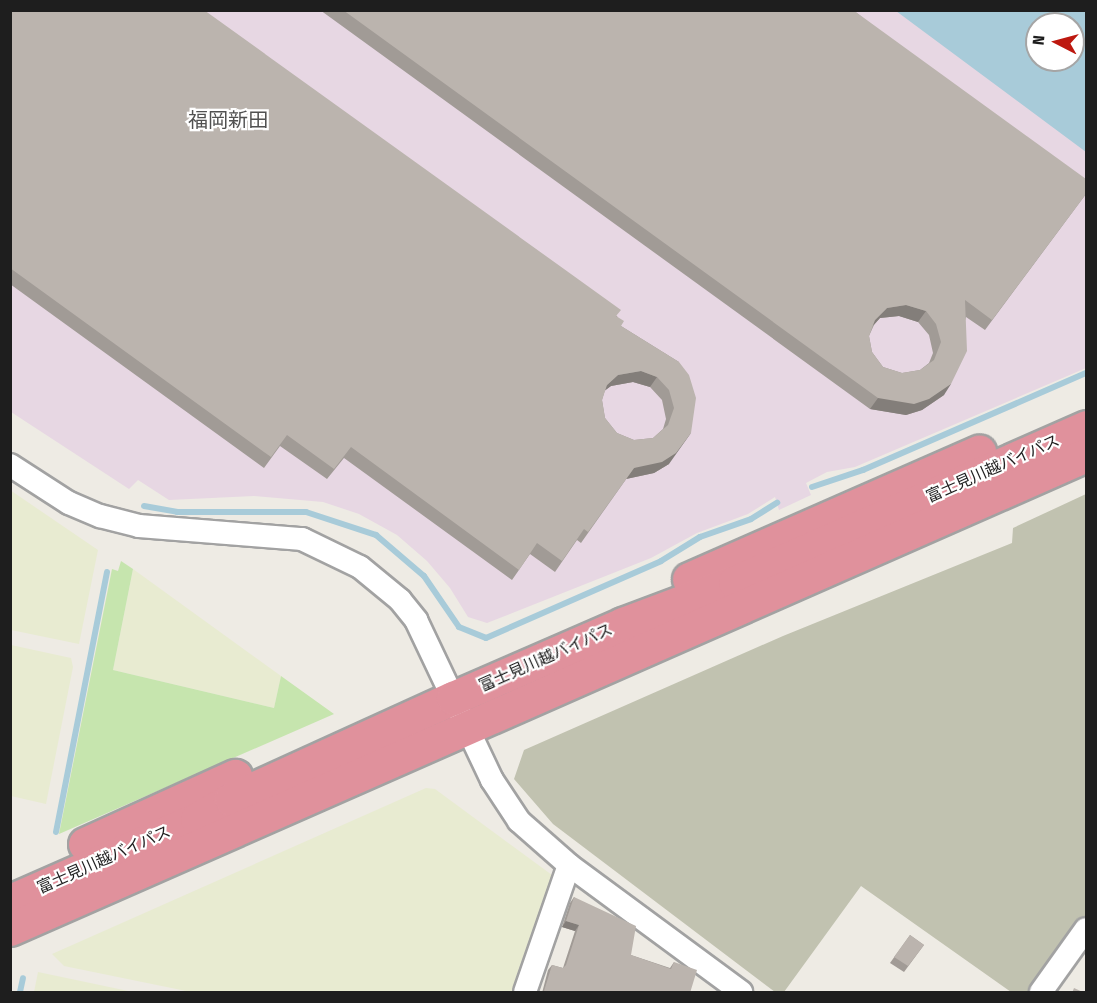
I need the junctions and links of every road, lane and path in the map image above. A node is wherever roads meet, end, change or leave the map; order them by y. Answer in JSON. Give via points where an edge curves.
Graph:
{"nodes":[{"id":1,"x":1086,"y":427,"type":"edge"},
{"id":2,"x":1086,"y":455,"type":"edge"},
{"id":3,"x":10,"y":465,"type":"edge"},
{"id":4,"x":464,"y":722,"type":"junction"},
{"id":5,"x":336,"y":753,"type":"junction"},
{"id":6,"x":569,"y":865,"type":"junction"},
{"id":7,"x":113,"y":870,"type":"junction"},
{"id":8,"x":10,"y":880,"type":"edge"},
{"id":9,"x":10,"y":901,"type":"edge"},
{"id":10,"x":10,"y":929,"type":"edge"},
{"id":11,"x":1086,"y":929,"type":"edge"},
{"id":12,"x":10,"y":951,"type":"edge"},
{"id":13,"x":525,"y":993,"type":"edge"},
{"id":14,"x":741,"y":993,"type":"edge"},
{"id":15,"x":1041,"y":993,"type":"edge"}],
"edges":[{"from":1,"to":4,"type":"highway","name":"富士見川越バイパス","via":[[735,582],[623,624]]},
{"from":2,"to":4,"type":"highway","name":"富士見川越バイパス","via":[[660,643],[629,671]]},
{"from":3,"to":4,"type":"street","via":[[69,503],[100,516],[139,526],[302,539],[334,551],[382,584],[416,620]]},
{"from":4,"to":5,"type":"highway","name":"富士見川越バイパス"},
{"from":4,"to":6,"type":"street","via":[[519,821]]},
{"from":4,"to":7,"type":"highway","name":"富士見川越バイパス"},
{"from":4,"to":12,"type":"highway","via":[[438,763]]},
{"from":5,"to":7,"type":"highway","name":"富士見川越バイパス"},
{"from":5,"to":8,"type":"highway","via":[[285,752]]},
{"from":6,"to":13,"type":"street"},
{"from":6,"to":14,"type":"street"},
{"from":7,"to":9,"type":"highway","name":"富士見川越バイパス"},
{"from":7,"to":10,"type":"highway","name":"富士見川越バイパス"},
{"from":11,"to":15,"type":"street"}]}
